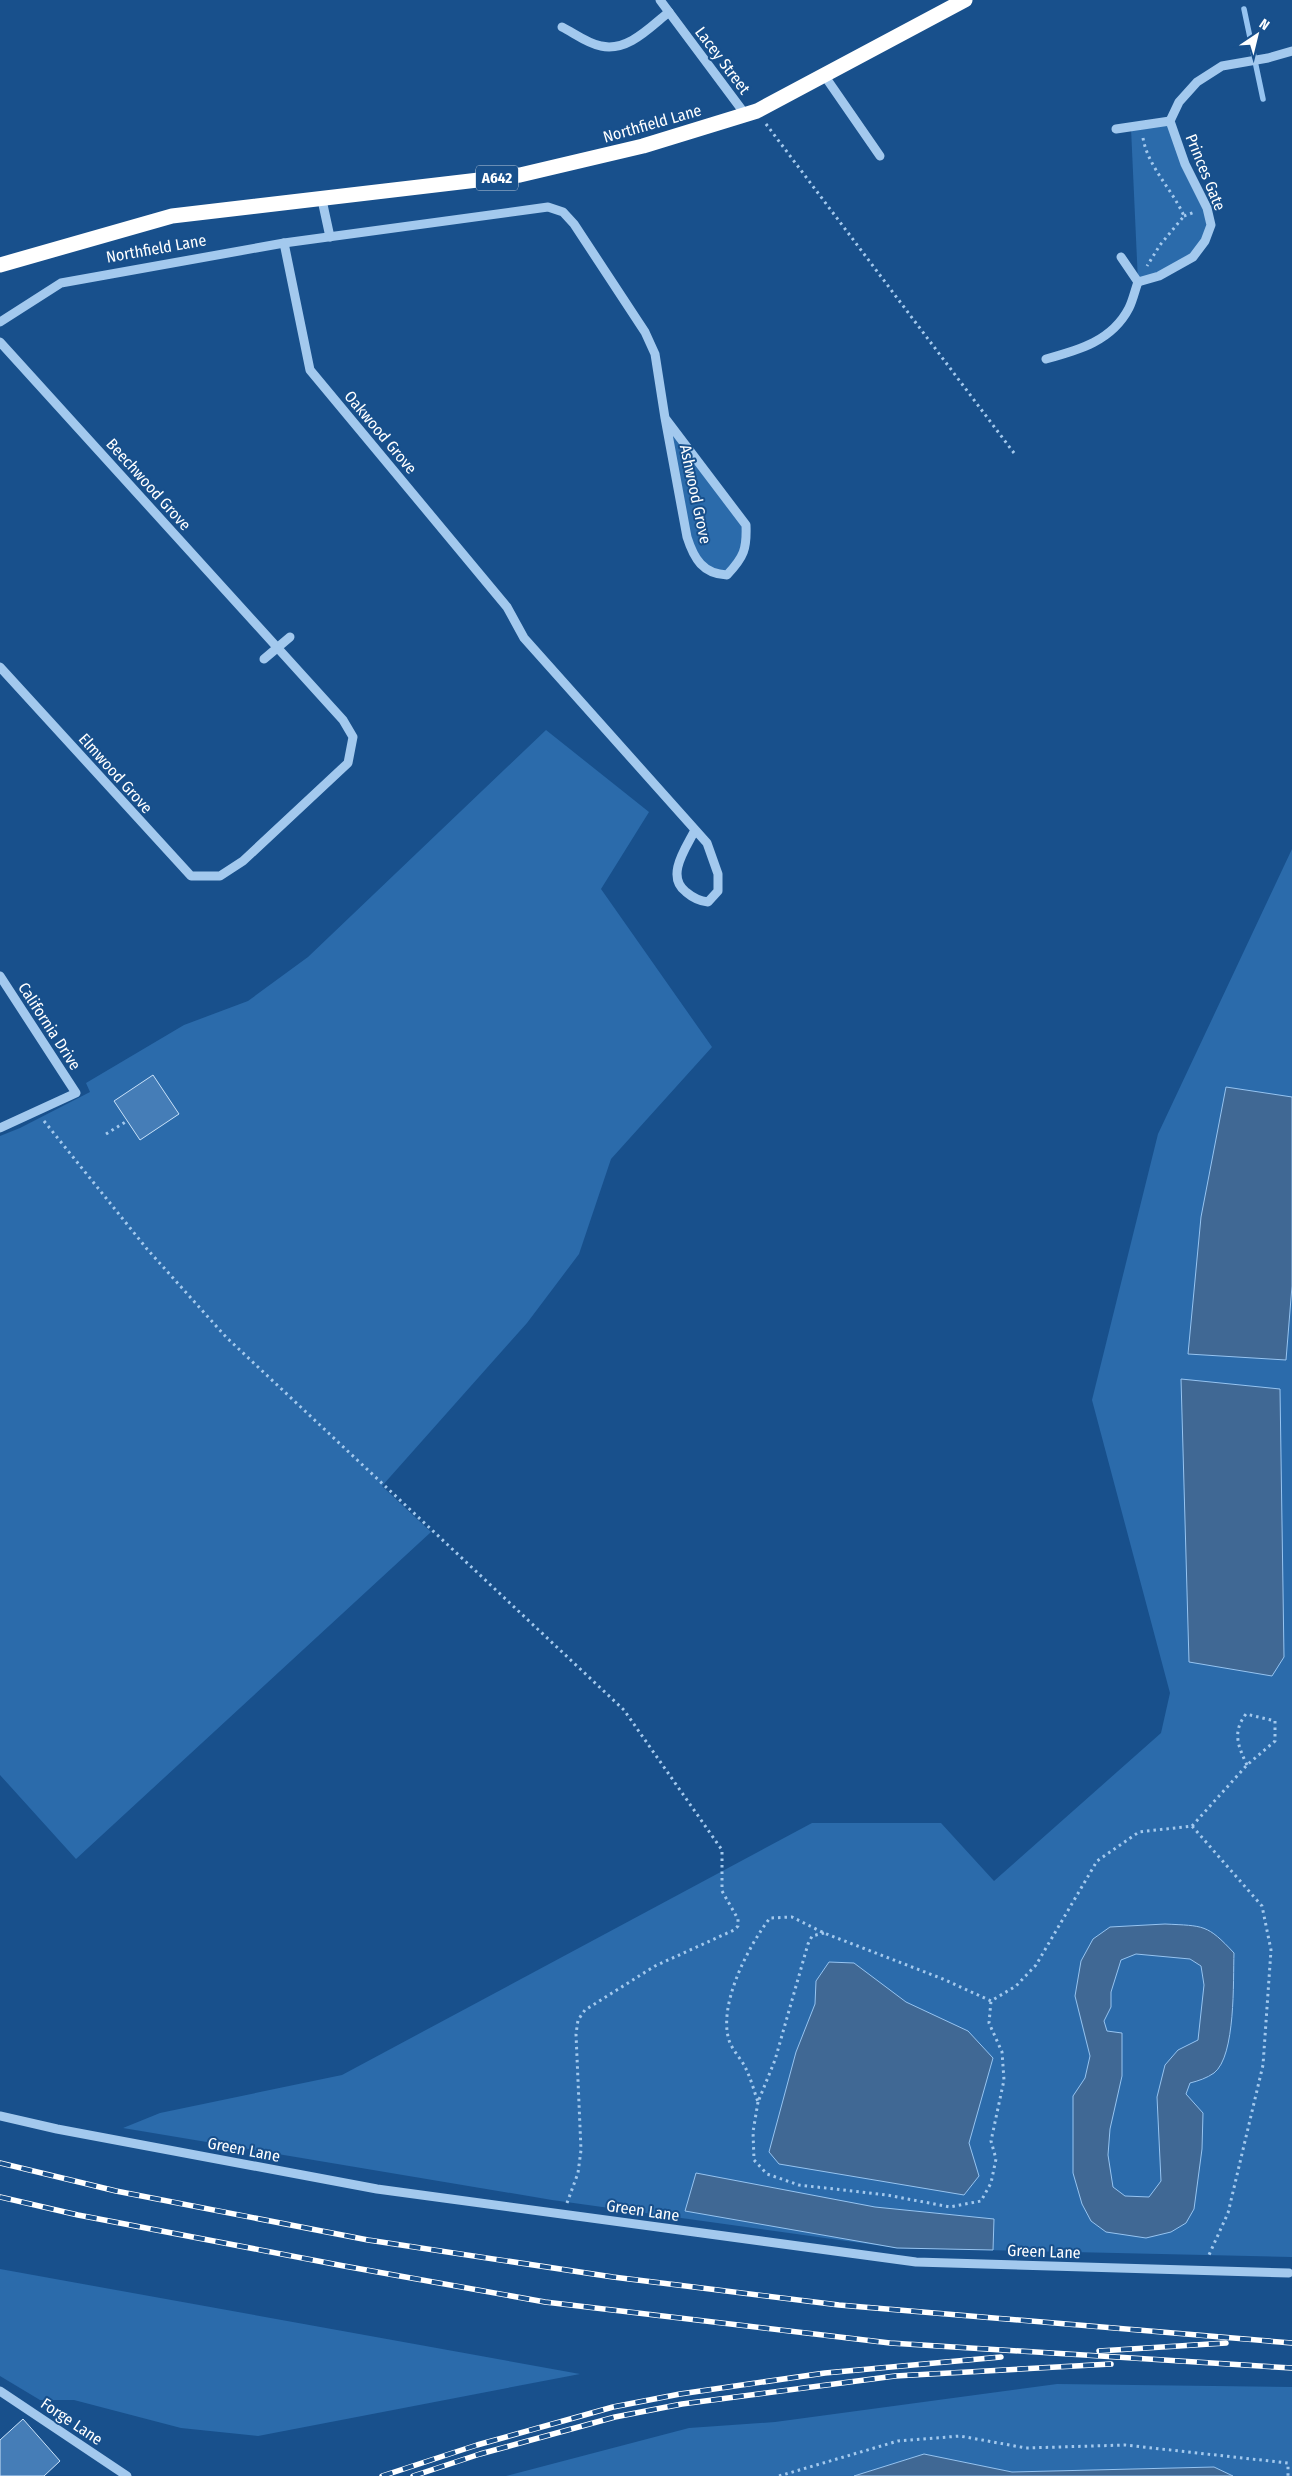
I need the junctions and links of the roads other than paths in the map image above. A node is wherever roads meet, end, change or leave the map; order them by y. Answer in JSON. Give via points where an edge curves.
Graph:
{"nodes":[{"id":1,"x":660,"y":0,"type":"edge"},
{"id":2,"x":965,"y":0,"type":"edge"},
{"id":3,"x":668,"y":12,"type":"junction"},
{"id":4,"x":562,"y":27,"type":"dead end"},
{"id":5,"x":1292,"y":50,"type":"edge"},
{"id":6,"x":824,"y":76,"type":"junction"},
{"id":7,"x":751,"y":113,"type":"junction"},
{"id":8,"x":1170,"y":120,"type":"junction"},
{"id":9,"x":1116,"y":129,"type":"dead end"},
{"id":10,"x":880,"y":156,"type":"dead end"},
{"id":11,"x":322,"y":200,"type":"junction"},
{"id":12,"x":563,"y":212,"type":"joint"},
{"id":13,"x":330,"y":237,"type":"junction"},
{"id":14,"x":284,"y":243,"type":"junction"},
{"id":15,"x":1121,"y":257,"type":"dead end"},
{"id":16,"x":0,"y":265,"type":"edge"},
{"id":17,"x":1138,"y":282,"type":"junction"},
{"id":18,"x":0,"y":322,"type":"edge"},
{"id":19,"x":0,"y":342,"type":"edge"},
{"id":20,"x":1046,"y":358,"type":"dead end"},
{"id":21,"x":665,"y":418,"type":"junction"},
{"id":22,"x":290,"y":637,"type":"dead end"},
{"id":23,"x":276,"y":647,"type":"junction"},
{"id":24,"x":264,"y":659,"type":"dead end"},
{"id":25,"x":0,"y":668,"type":"edge"},
{"id":26,"x":695,"y":830,"type":"junction"},
{"id":27,"x":220,"y":876,"type":"joint"},
{"id":28,"x":0,"y":976,"type":"edge"},
{"id":29,"x":0,"y":1128,"type":"edge"},
{"id":30,"x":0,"y":2116,"type":"edge"},
{"id":31,"x":1289,"y":2273,"type":"dead end"},
{"id":32,"x":0,"y":2391,"type":"edge"},
{"id":33,"x":127,"y":2476,"type":"edge"}],
"edges":[{"from":1,"to":3,"type":"street","name":"Lacey Street"},
{"from":2,"to":6,"type":"highway","name":"Northfield Lane","number":"A642"},
{"from":3,"to":4,"type":"street","via":[[631,42],[618,46],[601,46]]},
{"from":3,"to":7,"type":"street","name":"Lacey Street"},
{"from":5,"to":8,"type":"street","name":"Princes Gate","via":[[1222,66],[1197,82],[1179,102]]},
{"from":6,"to":7,"type":"highway","name":"Northfield Lane","number":"A642"},
{"from":6,"to":10,"type":"street"},
{"from":7,"to":11,"type":"highway","name":"Northfield Lane","number":"A642","via":[[643,146],[520,175]]},
{"from":8,"to":9,"type":"street"},
{"from":8,"to":17,"type":"street","name":"Princes Gate","via":[[1211,225],[1205,241],[1193,257],[1159,276]]},
{"from":11,"to":13,"type":"street"},
{"from":11,"to":16,"type":"highway","name":"Northfield Lane","number":"A642","via":[[172,216]]},
{"from":12,"to":13,"type":"street","name":"Northfield Lane","via":[[548,207],[529,208]]},
{"from":12,"to":21,"type":"street","name":"Ashwood Grove","via":[[645,332],[655,354]]},
{"from":13,"to":14,"type":"street","name":"Northfield Lane"},
{"from":14,"to":18,"type":"street","name":"Northfield Lane","via":[[60,282]]},
{"from":14,"to":26,"type":"street","name":"Oakwood Grove","via":[[310,370],[511,614],[524,638]]},
{"from":15,"to":17,"type":"street"},
{"from":17,"to":20,"type":"street","via":[[1129,308],[1111,331],[1083,349]]},
{"from":19,"to":23,"type":"street","name":"Beechwood Grove"},
{"from":21,"to":21,"type":"street","name":"Ashwood Grove","via":[[746,525],[747,545],[740,562],[727,575],[714,574],[701,565],[692,552]]},
{"from":22,"to":23,"type":"street"},
{"from":23,"to":24,"type":"street"},
{"from":23,"to":27,"type":"street","name":"Beechwood Grove","via":[[343,720],[353,736],[348,763],[244,860]]},
{"from":25,"to":27,"type":"street","name":"Elmwood Grove","via":[[191,876]]},
{"from":26,"to":26,"type":"street","name":"Oakwood Grove","via":[[707,843],[718,874],[718,891],[708,902],[700,901],[678,884],[676,872]]},
{"from":28,"to":29,"type":"street","name":"California Drive","via":[[76,1094]]},
{"from":30,"to":31,"type":"street","name":"Green Lane","via":[[376,2189],[916,2262]]},
{"from":32,"to":33,"type":"street","name":"Forge Lane"}]}
